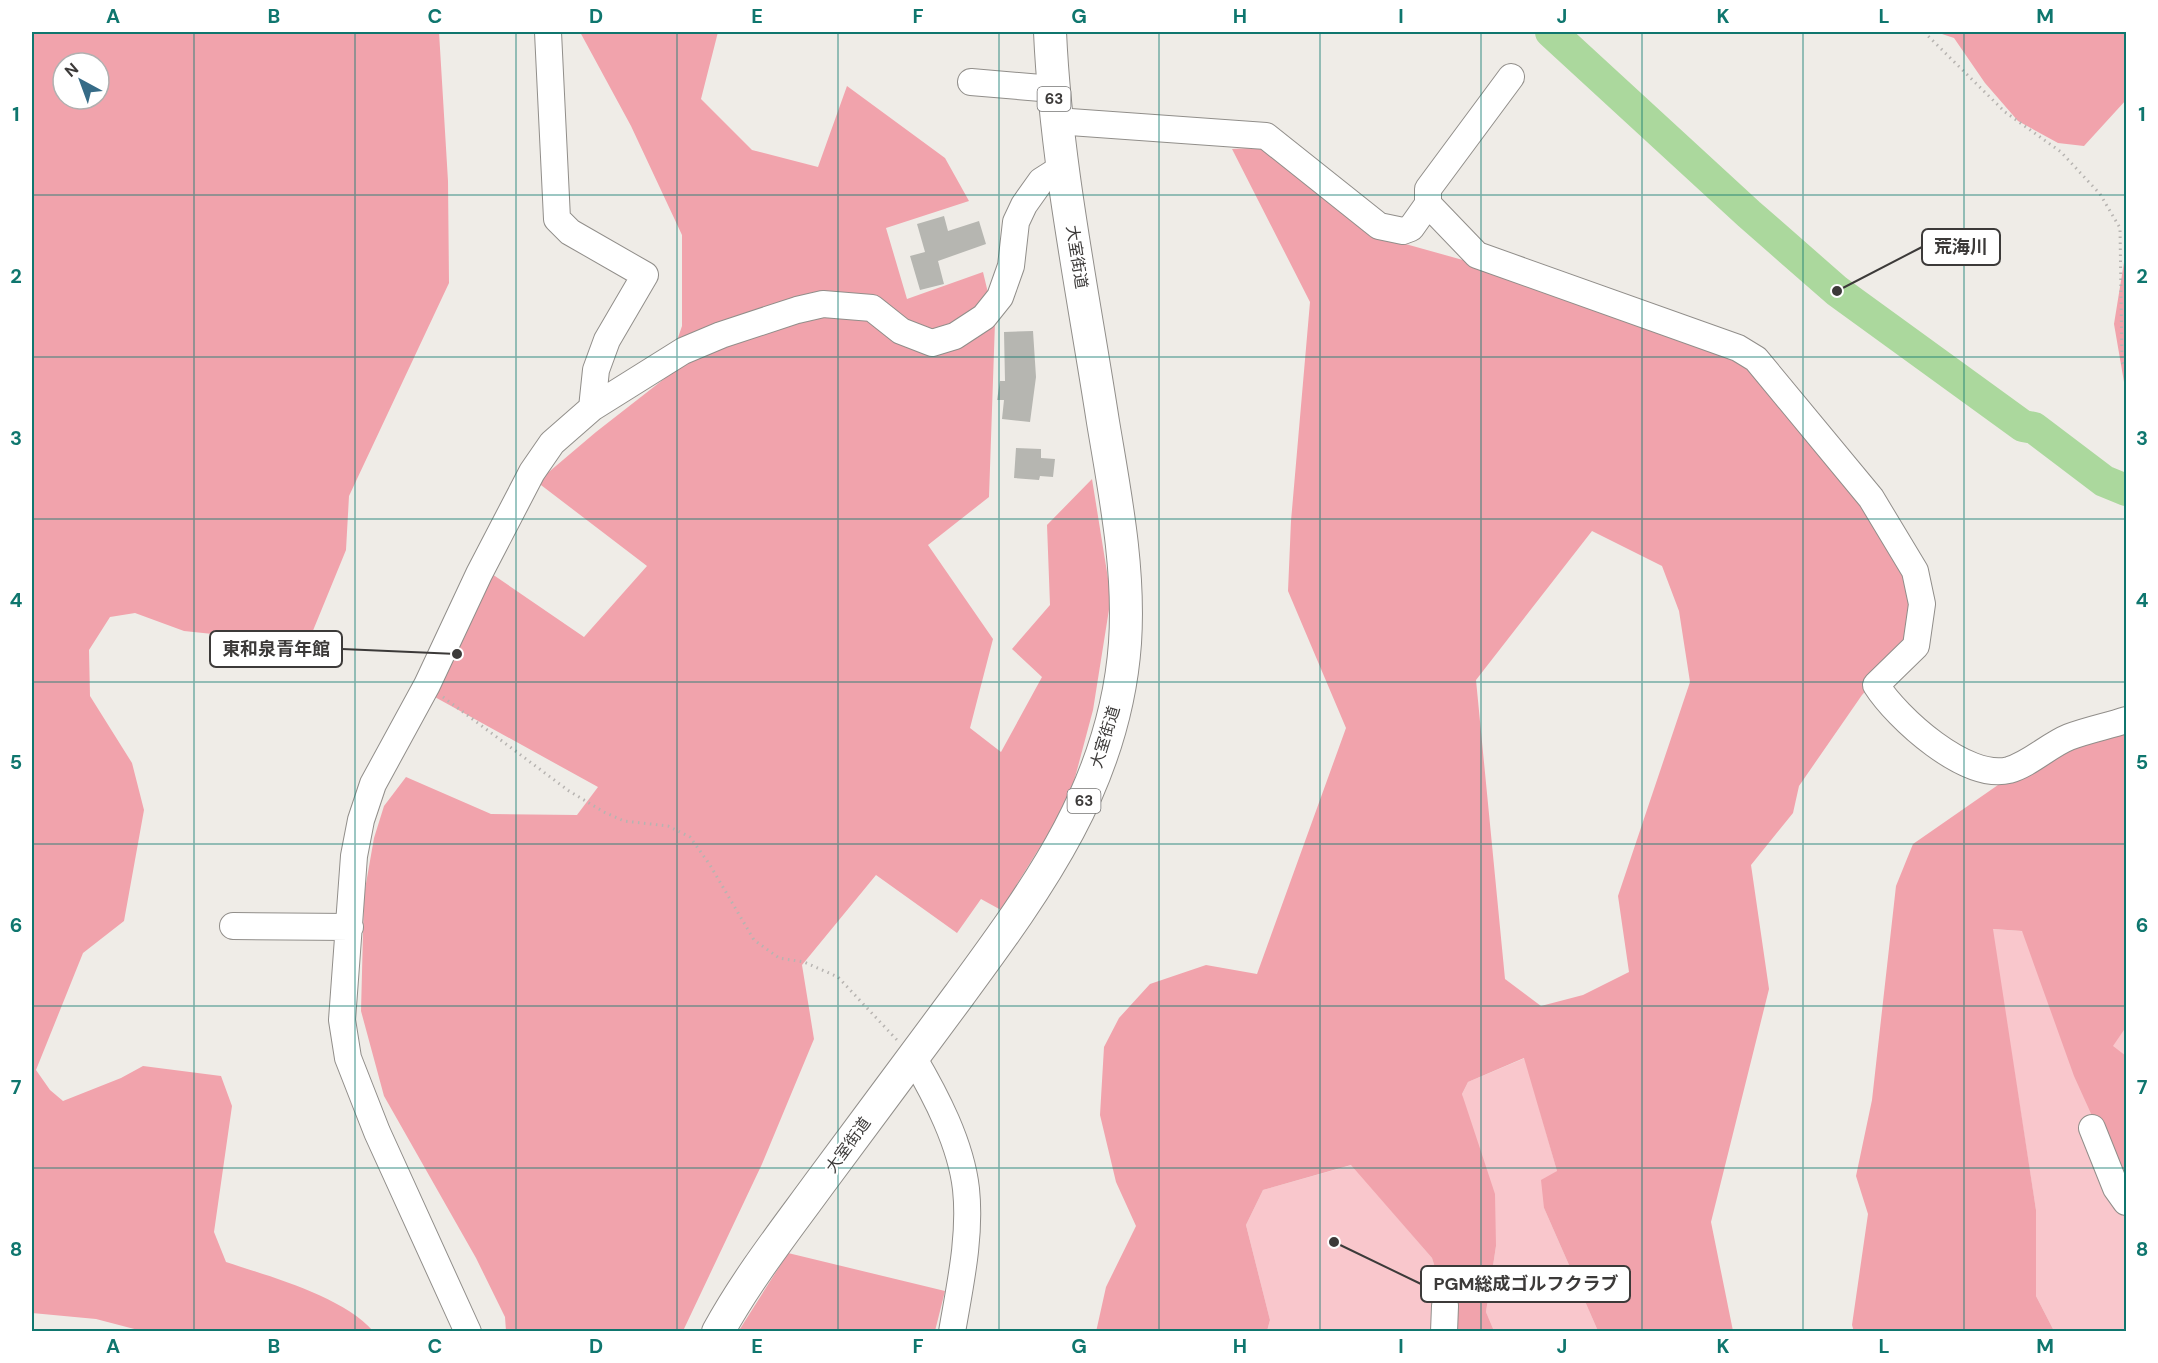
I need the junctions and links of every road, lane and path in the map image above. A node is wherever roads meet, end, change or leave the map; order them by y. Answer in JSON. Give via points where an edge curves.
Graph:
{"nodes":[{"id":1,"x":548,"y":32,"type":"edge"},
{"id":2,"x":1050,"y":32,"type":"edge"},
{"id":3,"x":1924,"y":32,"type":"edge"},
{"id":4,"x":1512,"y":77,"type":"dead end"},
{"id":5,"x":971,"y":82,"type":"dead end"},
{"id":6,"x":1053,"y":89,"type":"junction"},
{"id":7,"x":1056,"y":121,"type":"junction"},
{"id":8,"x":1063,"y":167,"type":"junction"},
{"id":9,"x":1428,"y":204,"type":"junction"},
{"id":10,"x":2127,"y":370,"type":"edge"},
{"id":11,"x":592,"y":408,"type":"junction"},
{"id":12,"x":427,"y":685,"type":"junction"},
{"id":13,"x":2127,"y":720,"type":"edge"},
{"id":14,"x":233,"y":926,"type":"dead end"},
{"id":15,"x":350,"y":927,"type":"junction"},
{"id":16,"x":913,"y":1057,"type":"junction"},
{"id":17,"x":2092,"y":1128,"type":"dead end"},
{"id":18,"x":2127,"y":1202,"type":"edge"},
{"id":19,"x":1445,"y":1306,"type":"dead end"},
{"id":20,"x":468,"y":1332,"type":"edge"},
{"id":21,"x":718,"y":1332,"type":"edge"},
{"id":22,"x":952,"y":1332,"type":"edge"},
{"id":23,"x":1444,"y":1332,"type":"edge"}],
"edges":[{"from":1,"to":11,"type":"street","via":[[557,219],[570,232],[645,275],[607,340],[596,370]]},
{"from":2,"to":6,"type":"main road","name":"大室街道","number":"63"},
{"from":3,"to":10,"type":"path","via":[[2005,112],[2061,152],[2100,194],[2120,228],[2122,362]]},
{"from":4,"to":9,"type":"street","via":[[1428,189]]},
{"from":5,"to":6,"type":"street"},
{"from":6,"to":7,"type":"main road","name":"大室街道","number":"63"},
{"from":7,"to":8,"type":"main road","name":"大室街道","number":"63"},
{"from":7,"to":9,"type":"street","via":[[1266,136],[1379,226],[1411,228]]},
{"from":8,"to":11,"type":"street","via":[[1041,181],[1024,205],[1016,222],[1011,266],[1000,297],[984,317],[956,336],[932,343],[901,331],[872,308],[823,304],[721,335],[684,351]]},
{"from":8,"to":16,"type":"main road","name":"大室街道","number":"63","via":[[1122,548],[1125,642],[1118,693],[1105,745],[1074,824],[1014,920]]},
{"from":9,"to":13,"type":"street","via":[[1477,255],[1738,348],[1756,359],[1871,498],[1915,571],[1922,604],[1916,646],[1876,685],[1885,699],[1933,743],[1970,764],[1990,771],[2009,770],[2069,737]]},
{"from":11,"to":12,"type":"street","via":[[552,443],[532,472]]},
{"from":12,"to":15,"type":"street","via":[[374,784],[361,820],[354,856]]},
{"from":12,"to":16,"type":"path","via":[[569,791],[604,812],[624,820],[668,826],[690,837],[754,940],[779,958],[804,962],[838,977]]},
{"from":14,"to":15,"type":"street"},
{"from":15,"to":20,"type":"street","via":[[342,1020],[348,1058],[377,1132]]},
{"from":16,"to":21,"type":"main road","name":"大室街道","number":"63","via":[[758,1268]]},
{"from":16,"to":22,"type":"street","via":[[950,1131],[966,1188],[965,1256]]},
{"from":17,"to":18,"type":"street","via":[[2116,1188]]},
{"from":19,"to":23,"type":"street"}]}
